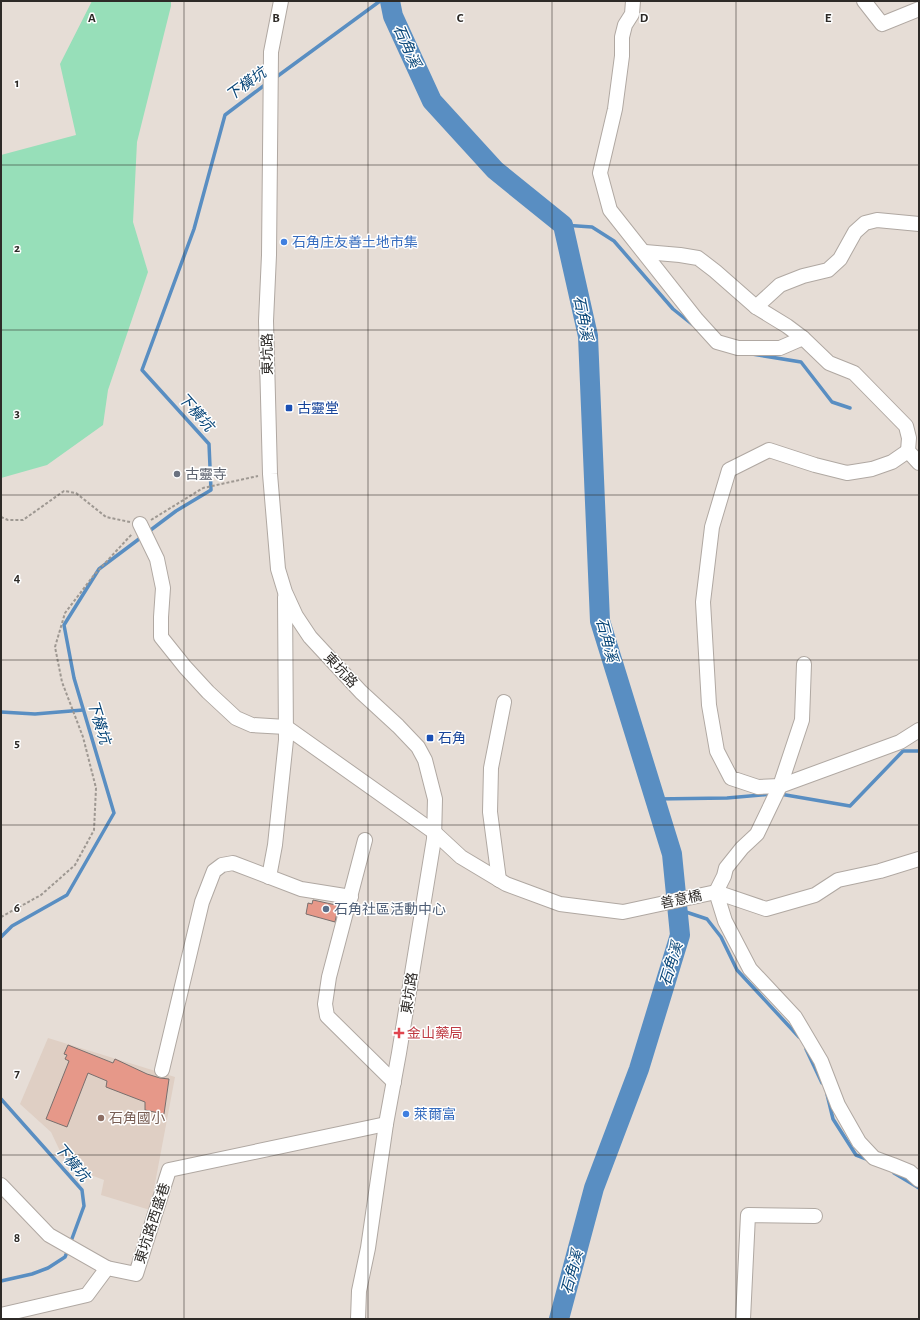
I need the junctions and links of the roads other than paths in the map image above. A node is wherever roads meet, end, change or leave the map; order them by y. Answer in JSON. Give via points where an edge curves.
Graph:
{"nodes":[{"id":1,"x":281,"y":1,"type":"edge"},
{"id":2,"x":633,"y":1,"type":"edge"},
{"id":3,"x":864,"y":1,"type":"edge"},
{"id":4,"x":919,"y":8,"type":"edge"},
{"id":5,"x":919,"y":224,"type":"edge"},
{"id":6,"x":644,"y":252,"type":"junction"},
{"id":7,"x":756,"y":307,"type":"junction"},
{"id":8,"x":803,"y":338,"type":"junction"},
{"id":9,"x":908,"y":451,"type":"junction"},
{"id":10,"x":919,"y":463,"type":"edge"},
{"id":11,"x":141,"y":526,"type":"road end"},
{"id":12,"x":284,"y":592,"type":"junction"},
{"id":13,"x":804,"y":664,"type":"dead end"},
{"id":14,"x":504,"y":702,"type":"dead end"},
{"id":15,"x":286,"y":727,"type":"junction"},
{"id":16,"x":919,"y":730,"type":"edge"},
{"id":17,"x":780,"y":786,"type":"junction"},
{"id":18,"x":434,"y":832,"type":"junction"},
{"id":19,"x":365,"y":840,"type":"dead end"},
{"id":20,"x":919,"y":859,"type":"edge"},
{"id":21,"x":269,"y":877,"type":"junction"},
{"id":22,"x":499,"y":880,"type":"junction"},
{"id":23,"x":716,"y":892,"type":"junction"},
{"id":24,"x":351,"y":897,"type":"junction"},
{"id":25,"x":162,"y":1070,"type":"dead end"},
{"id":26,"x":394,"y":1082,"type":"junction"},
{"id":27,"x":386,"y":1124,"type":"junction"},
{"id":28,"x":919,"y":1180,"type":"edge"},
{"id":29,"x":1,"y":1185,"type":"edge"},
{"id":30,"x":815,"y":1216,"type":"dead end"},
{"id":31,"x":107,"y":1268,"type":"junction"},
{"id":32,"x":1,"y":1315,"type":"edge"},
{"id":33,"x":358,"y":1319,"type":"edge"},
{"id":34,"x":743,"y":1319,"type":"edge"}],
"edges":[{"from":1,"to":12,"type":"street","name":"東坑路","via":[[271,52],[266,321],[270,474],[278,569]]},
{"from":2,"to":6,"type":"street","via":[[632,14],[625,25],[622,37],[615,109],[600,173],[610,210]]},
{"from":3,"to":4,"type":"street","via":[[882,24]]},
{"from":5,"to":7,"type":"street","via":[[877,220],[865,223],[855,232],[840,259],[828,270],[780,285]]},
{"from":6,"to":7,"type":"street","via":[[698,258]]},
{"from":6,"to":8,"type":"street","via":[[717,342],[738,348],[780,348]]},
{"from":7,"to":8,"type":"street"},
{"from":8,"to":9,"type":"street","via":[[829,363],[854,373],[906,426],[909,438]]},
{"from":9,"to":10,"type":"street"},
{"from":9,"to":17,"type":"street","via":[[892,462],[872,469],[847,473],[769,450],[729,470],[712,527],[703,602],[708,705],[717,751],[731,778],[758,787]]},
{"from":11,"to":15,"type":"street","via":[[157,559],[163,588],[161,637],[208,692],[236,718],[252,725]]},
{"from":12,"to":15,"type":"street"},
{"from":12,"to":18,"type":"street","name":"東坑路","via":[[310,637],[361,692],[418,747],[425,760],[435,799]]},
{"from":13,"to":17,"type":"street","via":[[802,720]]},
{"from":14,"to":22,"type":"street","via":[[491,768],[490,812]]},
{"from":15,"to":18,"type":"street","name":"善意橋"},
{"from":15,"to":21,"type":"street","via":[[275,845]]},
{"from":16,"to":17,"type":"street","via":[[900,742]]},
{"from":17,"to":23,"type":"street","via":[[757,834],[726,868]]},
{"from":18,"to":22,"type":"street","name":"善意橋","via":[[461,857]]},
{"from":18,"to":26,"type":"street","name":"東坑路"},
{"from":19,"to":24,"type":"street"},
{"from":20,"to":23,"type":"street","via":[[838,880],[815,895],[766,909]]},
{"from":21,"to":24,"type":"street","via":[[301,889]]},
{"from":21,"to":25,"type":"street","via":[[233,863],[222,865],[214,871],[202,902]]},
{"from":22,"to":23,"type":"street","name":"善意橋","via":[[560,904],[622,912]]},
{"from":23,"to":28,"type":"street","via":[[725,921],[750,969],[795,1017],[821,1061],[838,1105],[859,1142],[874,1158],[910,1172]]},
{"from":24,"to":26,"type":"street","via":[[329,977],[325,1004],[327,1016]]},
{"from":26,"to":27,"type":"street","name":"東坑路"},
{"from":27,"to":31,"type":"street","name":"東坑路西盛巷","via":[[169,1170],[136,1274]]},
{"from":27,"to":33,"type":"street","name":"東坑路","via":[[368,1248],[359,1291]]},
{"from":29,"to":31,"type":"street","via":[[49,1235]]},
{"from":30,"to":34,"type":"street","via":[[748,1215]]},
{"from":31,"to":32,"type":"street","via":[[87,1295]]}]}
